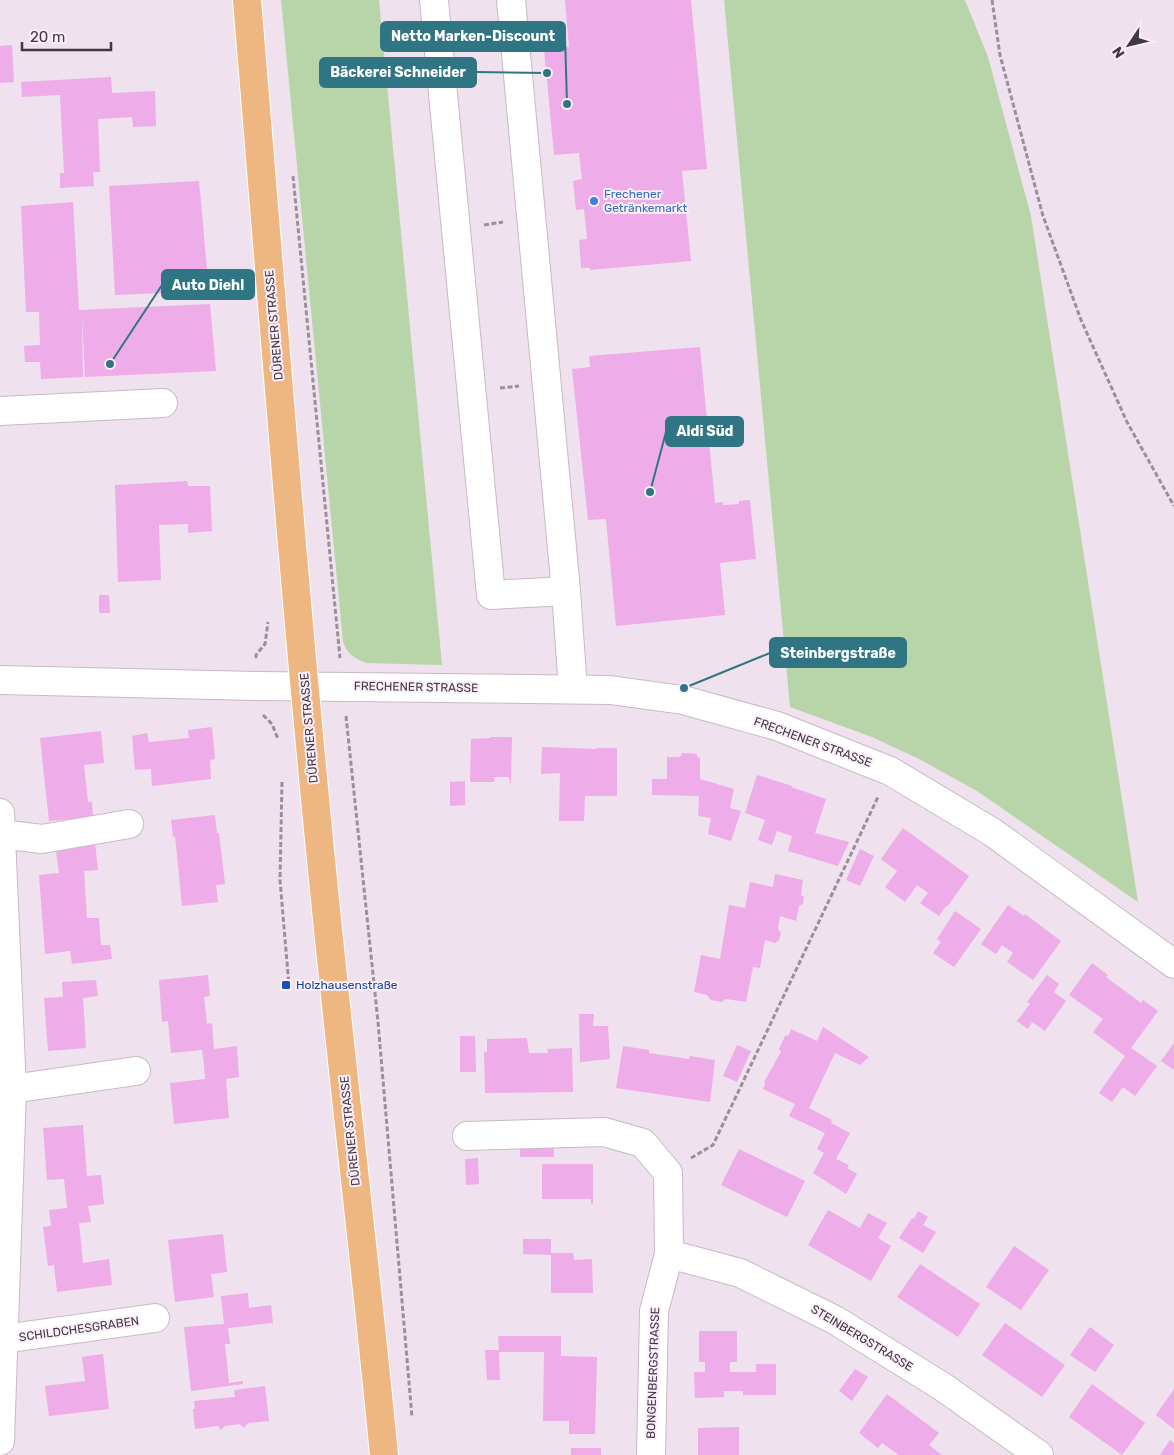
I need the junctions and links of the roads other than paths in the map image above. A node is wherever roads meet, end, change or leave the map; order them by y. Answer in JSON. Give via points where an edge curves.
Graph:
{"nodes":[{"id":1,"x":248,"y":0,"type":"edge"},
{"id":2,"x":434,"y":0,"type":"edge"},
{"id":3,"x":511,"y":0,"type":"edge"},
{"id":4,"x":163,"y":403,"type":"dead end"},
{"id":5,"x":0,"y":411,"type":"edge"},
{"id":6,"x":566,"y":592,"type":"junction"},
{"id":7,"x":0,"y":680,"type":"edge"},
{"id":8,"x":305,"y":687,"type":"junction"},
{"id":9,"x":573,"y":689,"type":"junction"},
{"id":10,"x":129,"y":824,"type":"dead end"},
{"id":11,"x":0,"y":827,"type":"edge"},
{"id":12,"x":1174,"y":964,"type":"edge"},
{"id":13,"x":136,"y":1071,"type":"dead end"},
{"id":14,"x":12,"y":1089,"type":"junction"},
{"id":15,"x":467,"y":1136,"type":"dead end"},
{"id":16,"x":669,"y":1254,"type":"junction"},
{"id":17,"x":156,"y":1318,"type":"dead end"},
{"id":18,"x":2,"y":1338,"type":"edge"},
{"id":19,"x":0,"y":1441,"type":"edge"},
{"id":20,"x":384,"y":1455,"type":"edge"},
{"id":21,"x":651,"y":1455,"type":"edge"},
{"id":22,"x":1039,"y":1455,"type":"edge"}],
"edges":[{"from":1,"to":8,"type":"main road","name":"DÜRENER STRASSE"},
{"from":2,"to":6,"type":"street","via":[[491,595]]},
{"from":3,"to":6,"type":"street"},
{"from":4,"to":5,"type":"street"},
{"from":6,"to":9,"type":"street"},
{"from":7,"to":8,"type":"street"},
{"from":8,"to":9,"type":"street","name":"FRECHENER STRASSE"},
{"from":8,"to":20,"type":"main road","name":"DÜRENER STRASSE"},
{"from":9,"to":12,"type":"street","name":"FRECHENER STRASSE","via":[[610,690],[683,700],[777,726],[890,771],[992,832]]},
{"from":10,"to":11,"type":"street","name":"SCHILDCHESGRABEN","via":[[42,839]]},
{"from":11,"to":14,"type":"street","name":"SCHILDCHESGRABEN"},
{"from":13,"to":14,"type":"street"},
{"from":14,"to":18,"type":"street","name":"SCHILDCHESGRABEN"},
{"from":15,"to":16,"type":"street","name":"BONGENBERGSTRASSE","via":[[604,1132],[643,1143],[668,1173]]},
{"from":16,"to":21,"type":"street","name":"BONGENBERGSTRASSE","via":[[654,1311]]},
{"from":16,"to":22,"type":"street","name":"STEINBERGSTRASSE","via":[[740,1273],[835,1320],[943,1387]]},
{"from":17,"to":18,"type":"street","name":"SCHILDCHESGRABEN"},
{"from":18,"to":19,"type":"street","name":"SCHILDCHESGRABEN"}]}
